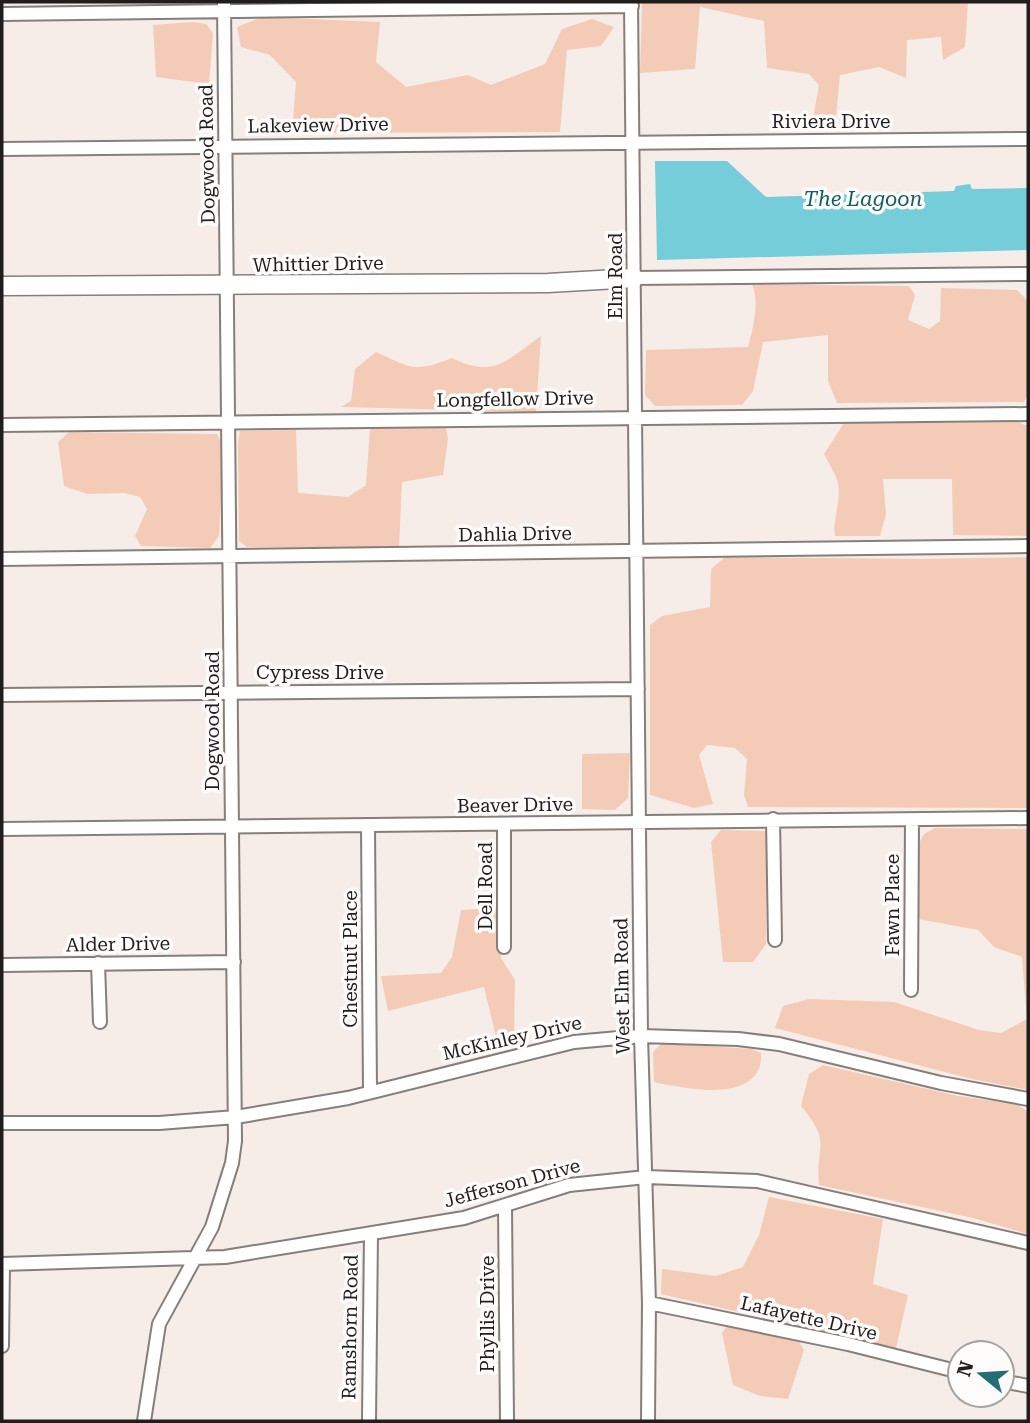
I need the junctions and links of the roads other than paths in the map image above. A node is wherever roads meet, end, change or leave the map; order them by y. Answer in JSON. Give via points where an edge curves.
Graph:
{"nodes":[{"id":1,"x":631,"y":4,"type":"edge"},
{"id":2,"x":224,"y":6,"type":"edge"},
{"id":3,"x":2,"y":14,"type":"edge"},
{"id":4,"x":1028,"y":139,"type":"edge"},
{"id":5,"x":634,"y":142,"type":"junction"},
{"id":6,"x":226,"y":146,"type":"junction"},
{"id":7,"x":2,"y":149,"type":"edge"},
{"id":8,"x":1028,"y":274,"type":"edge"},
{"id":9,"x":635,"y":278,"type":"junction"},
{"id":10,"x":2,"y":286,"type":"edge"},
{"id":11,"x":227,"y":286,"type":"junction"},
{"id":12,"x":1028,"y":414,"type":"edge"},
{"id":13,"x":636,"y":417,"type":"junction"},
{"id":14,"x":229,"y":421,"type":"junction"},
{"id":15,"x":2,"y":425,"type":"edge"},
{"id":16,"x":1028,"y":546,"type":"edge"},
{"id":17,"x":637,"y":550,"type":"junction"},
{"id":18,"x":229,"y":555,"type":"junction"},
{"id":19,"x":2,"y":559,"type":"edge"},
{"id":20,"x":638,"y":689,"type":"junction"},
{"id":21,"x":232,"y":692,"type":"junction"},
{"id":22,"x":2,"y":695,"type":"edge"},
{"id":23,"x":1028,"y":818,"type":"edge"},
{"id":24,"x":773,"y":819,"type":"junction"},
{"id":25,"x":912,"y":820,"type":"junction"},
{"id":26,"x":640,"y":823,"type":"junction"},
{"id":27,"x":504,"y":825,"type":"junction"},
{"id":28,"x":368,"y":826,"type":"junction"},
{"id":29,"x":232,"y":827,"type":"junction"},
{"id":30,"x":2,"y":829,"type":"edge"},
{"id":31,"x":775,"y":940,"type":"dead end"},
{"id":32,"x":504,"y":947,"type":"dead end"},
{"id":33,"x":234,"y":962,"type":"junction"},
{"id":34,"x":99,"y":963,"type":"junction"},
{"id":35,"x":2,"y":965,"type":"edge"},
{"id":36,"x":911,"y":990,"type":"dead end"},
{"id":37,"x":100,"y":1022,"type":"dead end"},
{"id":38,"x":641,"y":1036,"type":"junction"},
{"id":39,"x":370,"y":1091,"type":"junction"},
{"id":40,"x":1028,"y":1099,"type":"edge"},
{"id":41,"x":236,"y":1116,"type":"junction"},
{"id":42,"x":2,"y":1123,"type":"edge"},
{"id":43,"x":646,"y":1177,"type":"junction"},
{"id":44,"x":505,"y":1207,"type":"junction"},
{"id":45,"x":371,"y":1233,"type":"junction"},
{"id":46,"x":1028,"y":1242,"type":"edge"},
{"id":47,"x":196,"y":1260,"type":"junction"},
{"id":48,"x":2,"y":1264,"type":"edge"},
{"id":49,"x":649,"y":1303,"type":"junction"},
{"id":50,"x":2,"y":1346,"type":"edge"},
{"id":51,"x":946,"y":1368,"type":"edge"},
{"id":52,"x":144,"y":1421,"type":"edge"},
{"id":53,"x":369,"y":1421,"type":"edge"},
{"id":54,"x":507,"y":1421,"type":"edge"},
{"id":55,"x":648,"y":1421,"type":"edge"}],
"edges":[{"from":1,"to":2,"type":"street"},
{"from":1,"to":5,"type":"street","name":"Elm Road"},
{"from":2,"to":3,"type":"street"},
{"from":2,"to":6,"type":"street","name":"Dogwood Road"},
{"from":4,"to":5,"type":"street","name":"Riviera Drive"},
{"from":5,"to":6,"type":"street","name":"Lakeview Drive"},
{"from":5,"to":9,"type":"street","name":"Elm Road"},
{"from":6,"to":7,"type":"street","name":"Lakeview Drive"},
{"from":6,"to":11,"type":"street","name":"Dogwood Road"},
{"from":8,"to":9,"type":"street"},
{"from":9,"to":11,"type":"street","name":"Whittier Drive"},
{"from":9,"to":13,"type":"street","name":"Elm Road"},
{"from":10,"to":11,"type":"street","name":"Whittier Drive"},
{"from":11,"to":14,"type":"street","name":"Dogwood Road"},
{"from":12,"to":13,"type":"street","name":"Longfellow Drive"},
{"from":13,"to":14,"type":"street","name":"Longfellow Drive"},
{"from":13,"to":17,"type":"street","name":"Elm Road"},
{"from":14,"to":15,"type":"street","name":"Longfellow Drive"},
{"from":14,"to":18,"type":"street","name":"Dogwood Road"},
{"from":16,"to":17,"type":"street","name":"Dahlia Drive"},
{"from":17,"to":18,"type":"street","name":"Dahlia Drive"},
{"from":17,"to":20,"type":"street","name":"West Elm Road"},
{"from":18,"to":19,"type":"street","name":"Dahlia Drive"},
{"from":18,"to":21,"type":"street","name":"Dogwood Road"},
{"from":20,"to":21,"type":"street","name":"Cypress Drive"},
{"from":20,"to":26,"type":"street","name":"West Elm Road"},
{"from":21,"to":22,"type":"street","name":"Cypress Drive"},
{"from":21,"to":29,"type":"street","name":"Dogwood Road"},
{"from":23,"to":25,"type":"street","name":"Beaver Drive"},
{"from":24,"to":25,"type":"street","name":"Beaver Drive"},
{"from":24,"to":26,"type":"street","name":"Beaver Drive"},
{"from":24,"to":31,"type":"street"},
{"from":25,"to":36,"type":"street","name":"Fawn Place"},
{"from":26,"to":27,"type":"street","name":"Beaver Drive"},
{"from":26,"to":38,"type":"street","name":"West Elm Road"},
{"from":27,"to":28,"type":"street","name":"Beaver Drive"},
{"from":27,"to":32,"type":"street","name":"Dell Road"},
{"from":28,"to":29,"type":"street","name":"Beaver Drive"},
{"from":28,"to":39,"type":"street","name":"Chestnut Place"},
{"from":29,"to":30,"type":"street","name":"Beaver Drive"},
{"from":29,"to":33,"type":"street","name":"Dogwood Road"},
{"from":33,"to":34,"type":"street","name":"Alder Drive"},
{"from":33,"to":41,"type":"street","name":"Dogwood Road"},
{"from":34,"to":35,"type":"street","name":"Alder Drive"},
{"from":34,"to":37,"type":"street"},
{"from":38,"to":39,"type":"street","name":"McKinley Drive","via":[[574,1042]]},
{"from":38,"to":40,"type":"street","name":"McKinley Drive","via":[[738,1038],[779,1044]]},
{"from":38,"to":43,"type":"street","name":"West Elm Road"},
{"from":39,"to":41,"type":"street","name":"McKinley Drive"},
{"from":41,"to":42,"type":"street","name":"McKinley Drive","via":[[159,1123]]},
{"from":41,"to":47,"type":"street","name":"Dogwood Road","via":[[232,1163],[212,1227]]},
{"from":43,"to":44,"type":"street","name":"Jefferson Drive","via":[[569,1185]]},
{"from":43,"to":46,"type":"street","name":"Jefferson Drive","via":[[757,1181]]},
{"from":43,"to":49,"type":"street","name":"West Elm Road"},
{"from":44,"to":45,"type":"street","name":"Jefferson Drive"},
{"from":44,"to":54,"type":"street","name":"Phyllis Drive"},
{"from":45,"to":47,"type":"street","name":"Jefferson Drive"},
{"from":45,"to":53,"type":"street","name":"Ramshorn Road"},
{"from":47,"to":48,"type":"street","name":"Jefferson Drive"},
{"from":47,"to":52,"type":"street","name":"Dogwood Road","via":[[159,1324]]},
{"from":48,"to":50,"type":"street"},
{"from":49,"to":51,"type":"street","name":"Lafayette Drive"},
{"from":49,"to":55,"type":"street","name":"West Elm Road"}]}
